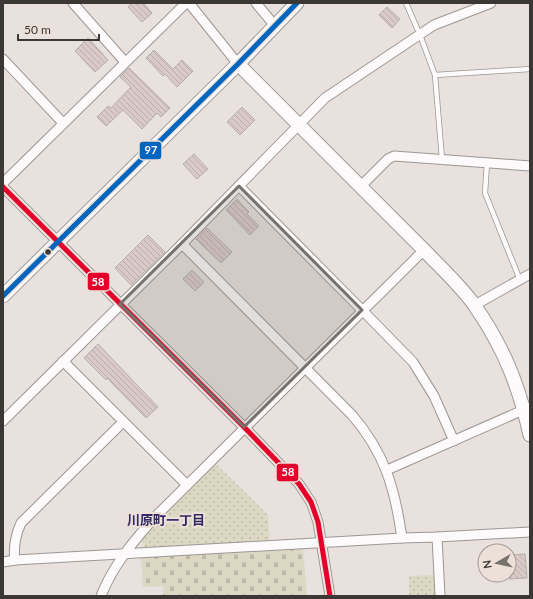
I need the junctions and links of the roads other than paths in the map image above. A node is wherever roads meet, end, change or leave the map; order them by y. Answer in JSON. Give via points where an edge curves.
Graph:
{"nodes":[{"id":1,"x":73,"y":3,"type":"edge"},
{"id":2,"x":186,"y":3,"type":"edge"},
{"id":3,"x":189,"y":3,"type":"edge"},
{"id":4,"x":256,"y":3,"type":"edge"},
{"id":5,"x":297,"y":3,"type":"edge"},
{"id":6,"x":406,"y":3,"type":"edge"},
{"id":7,"x":491,"y":3,"type":"edge"},
{"id":8,"x":274,"y":26,"type":"junction"},
{"id":9,"x":420,"y":35,"type":"junction"},
{"id":10,"x":3,"y":59,"type":"edge"},
{"id":11,"x":125,"y":62,"type":"junction"},
{"id":12,"x":238,"y":64,"type":"junction"},
{"id":13,"x":530,"y":69,"type":"edge"},
{"id":14,"x":435,"y":75,"type":"junction"},
{"id":15,"x":63,"y":123,"type":"junction"},
{"id":16,"x":299,"y":125,"type":"junction"},
{"id":17,"x":442,"y":159,"type":"junction"},
{"id":18,"x":487,"y":163,"type":"junction"},
{"id":19,"x":530,"y":166,"type":"edge"},
{"id":20,"x":3,"y":183,"type":"edge"},
{"id":21,"x":239,"y":186,"type":"junction"},
{"id":22,"x":361,"y":186,"type":"junction"},
{"id":23,"x":3,"y":187,"type":"edge"},
{"id":24,"x":58,"y":242,"type":"junction"},
{"id":25,"x":182,"y":244,"type":"junction"},
{"id":26,"x":424,"y":250,"type":"junction"},
{"id":27,"x":530,"y":274,"type":"edge"},
{"id":28,"x":520,"y":280,"type":"junction"},
{"id":29,"x":3,"y":296,"type":"edge"},
{"id":30,"x":120,"y":304,"type":"junction"},
{"id":31,"x":475,"y":305,"type":"junction"},
{"id":32,"x":362,"y":310,"type":"junction"},
{"id":33,"x":63,"y":361,"type":"junction"},
{"id":34,"x":305,"y":367,"type":"junction"},
{"id":35,"x":527,"y":408,"type":"edge"},
{"id":36,"x":3,"y":421,"type":"edge"},
{"id":37,"x":123,"y":422,"type":"junction"},
{"id":38,"x":244,"y":427,"type":"junction"},
{"id":39,"x":530,"y":435,"type":"edge"},
{"id":40,"x":454,"y":441,"type":"junction"},
{"id":41,"x":387,"y":470,"type":"junction"},
{"id":42,"x":187,"y":485,"type":"junction"},
{"id":43,"x":530,"y":532,"type":"edge"},
{"id":44,"x":402,"y":538,"type":"junction"},
{"id":45,"x":437,"y":538,"type":"junction"},
{"id":46,"x":322,"y":543,"type":"junction"},
{"id":47,"x":124,"y":554,"type":"junction"},
{"id":48,"x":15,"y":560,"type":"junction"},
{"id":49,"x":3,"y":562,"type":"edge"},
{"id":50,"x":101,"y":596,"type":"edge"},
{"id":51,"x":330,"y":596,"type":"edge"},
{"id":52,"x":440,"y":596,"type":"edge"}],
"edges":[{"from":1,"to":11,"type":"street"},
{"from":2,"to":11,"type":"street"},
{"from":3,"to":12,"type":"street"},
{"from":4,"to":8,"type":"street"},
{"from":5,"to":8,"type":"street"},
{"from":6,"to":9,"type":"lane"},
{"from":7,"to":9,"type":"street","via":[[440,22]]},
{"from":8,"to":12,"type":"street"},
{"from":9,"to":14,"type":"lane"},
{"from":9,"to":16,"type":"street","via":[[325,98]]},
{"from":10,"to":15,"type":"street"},
{"from":11,"to":15,"type":"street"},
{"from":12,"to":16,"type":"street"},
{"from":12,"to":24,"type":"street"},
{"from":13,"to":14,"type":"lane"},
{"from":14,"to":17,"type":"lane"},
{"from":15,"to":20,"type":"street"},
{"from":16,"to":21,"type":"street"},
{"from":16,"to":22,"type":"street"},
{"from":17,"to":18,"type":"street"},
{"from":17,"to":22,"type":"street","via":[[391,157]]},
{"from":18,"to":19,"type":"street"},
{"from":18,"to":28,"type":"lane","via":[[485,193]]},
{"from":21,"to":25,"type":"street"},
{"from":21,"to":32,"type":"street"},
{"from":22,"to":26,"type":"street"},
{"from":23,"to":24,"type":"street"},
{"from":24,"to":29,"type":"street"},
{"from":24,"to":30,"type":"street"},
{"from":25,"to":30,"type":"street"},
{"from":25,"to":34,"type":"street"},
{"from":26,"to":31,"type":"street"},
{"from":26,"to":32,"type":"street"},
{"from":27,"to":28,"type":"street"},
{"from":28,"to":31,"type":"street"},
{"from":30,"to":33,"type":"street"},
{"from":30,"to":38,"type":"street"},
{"from":31,"to":35,"type":"street","via":[[503,354]]},
{"from":32,"to":34,"type":"street"},
{"from":32,"to":40,"type":"street","via":[[417,368],[434,396]]},
{"from":33,"to":36,"type":"street"},
{"from":33,"to":37,"type":"street"},
{"from":34,"to":38,"type":"street"},
{"from":34,"to":41,"type":"street","via":[[363,427]]},
{"from":35,"to":39,"type":"street"},
{"from":35,"to":40,"type":"street"},
{"from":37,"to":42,"type":"street"},
{"from":37,"to":48,"type":"street","via":[[21,523],[17,532]]},
{"from":38,"to":42,"type":"street"},
{"from":38,"to":46,"type":"street","via":[[299,484],[311,502]]},
{"from":40,"to":41,"type":"street"},
{"from":41,"to":44,"type":"street"},
{"from":42,"to":47,"type":"street","via":[[148,524]]},
{"from":43,"to":45,"type":"street"},
{"from":44,"to":45,"type":"street"},
{"from":44,"to":46,"type":"street"},
{"from":45,"to":52,"type":"street"},
{"from":46,"to":47,"type":"street"},
{"from":46,"to":51,"type":"street"},
{"from":47,"to":48,"type":"street"},
{"from":47,"to":50,"type":"street"},
{"from":48,"to":49,"type":"street"}]}
